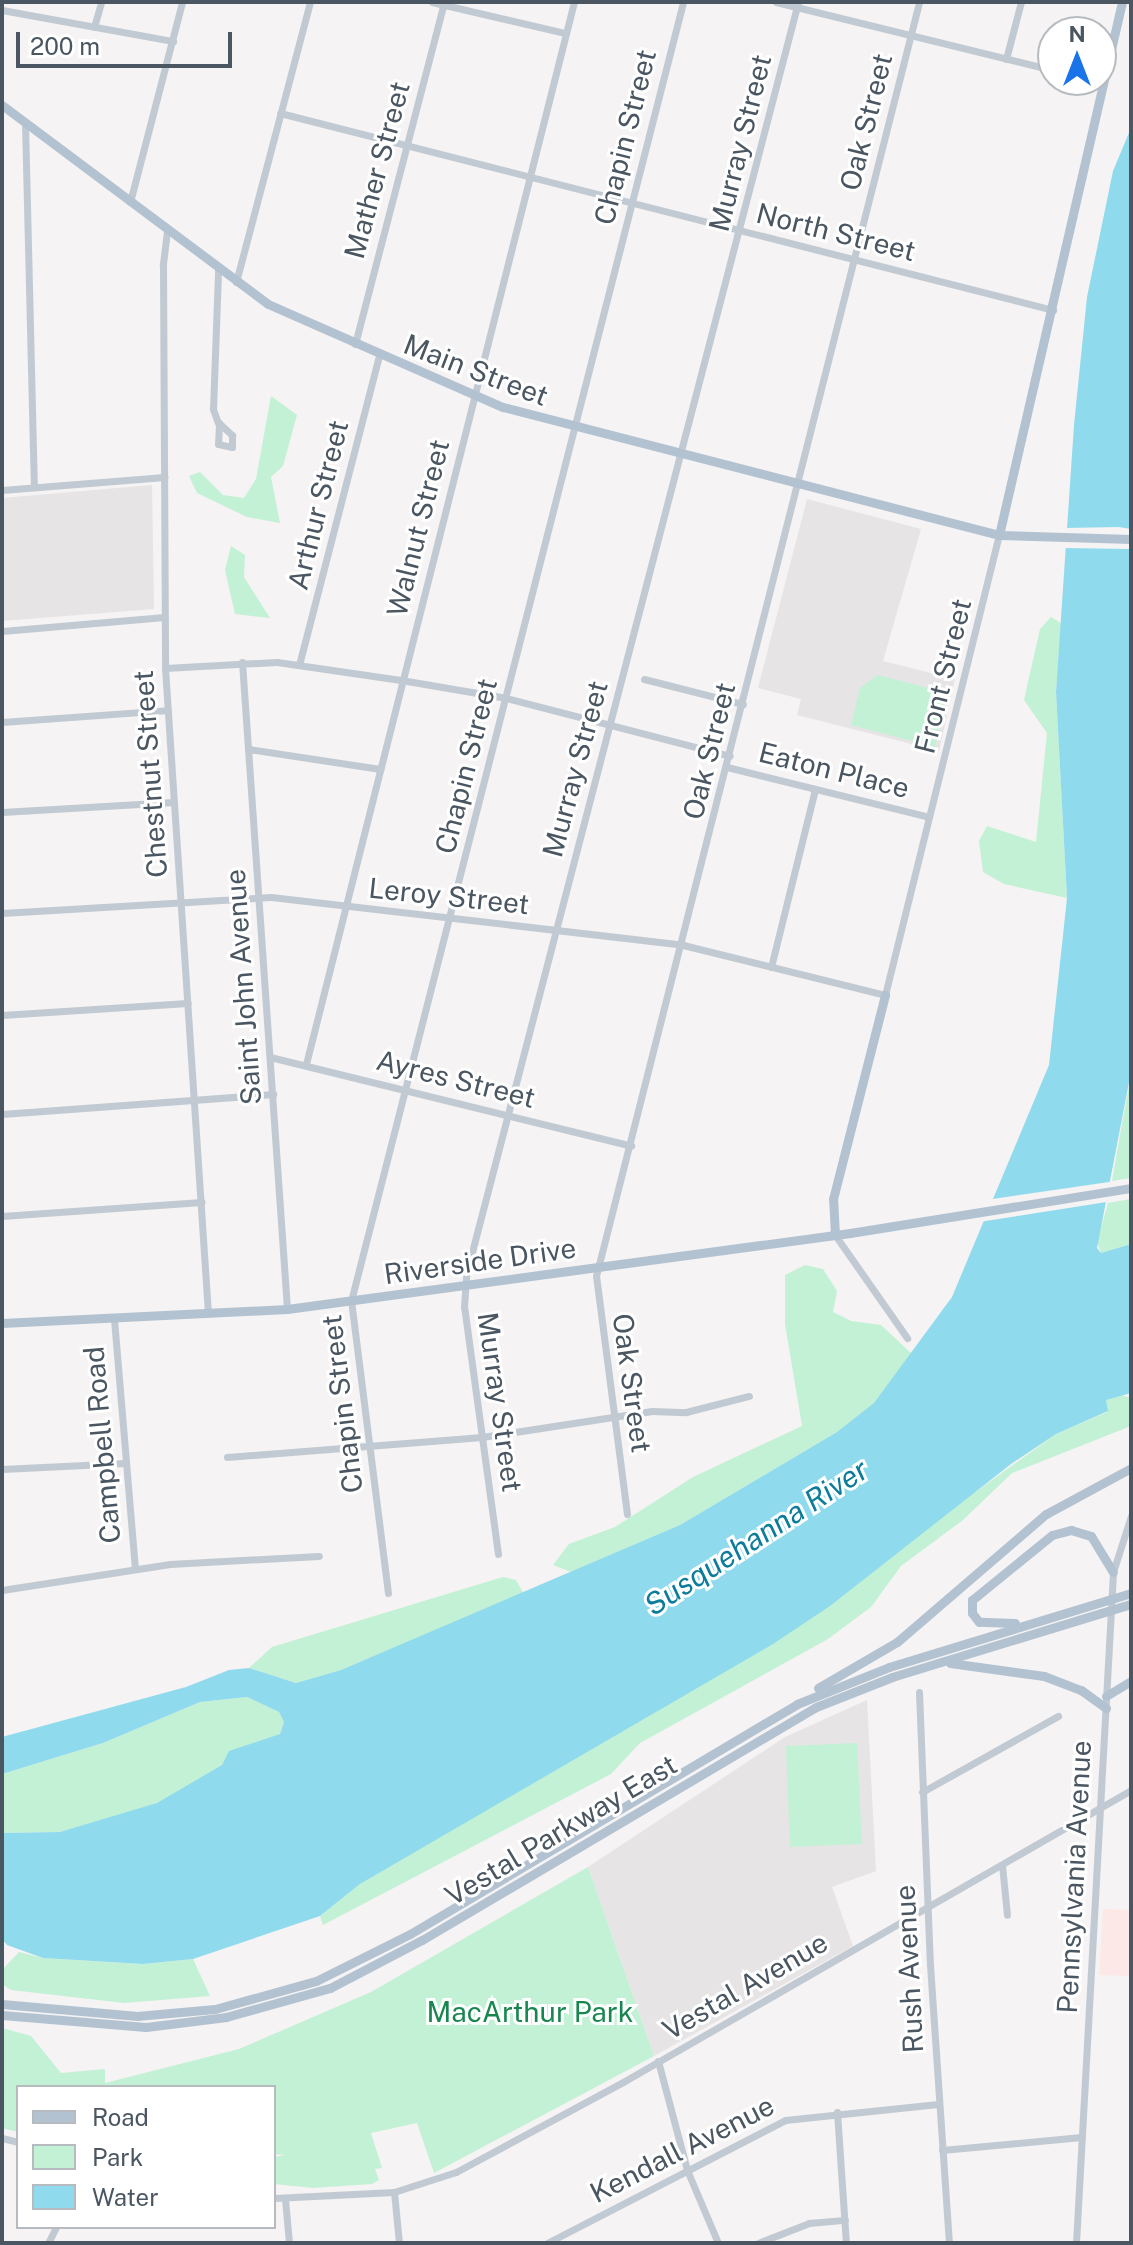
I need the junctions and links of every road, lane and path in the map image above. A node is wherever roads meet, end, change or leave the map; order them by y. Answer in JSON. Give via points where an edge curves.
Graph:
{"nodes":[{"id":1,"x":101,"y":2,"type":"edge"},
{"id":2,"x":182,"y":2,"type":"edge"},
{"id":3,"x":310,"y":2,"type":"edge"},
{"id":4,"x":432,"y":2,"type":"edge"},
{"id":5,"x":574,"y":2,"type":"edge"},
{"id":6,"x":683,"y":2,"type":"edge"},
{"id":7,"x":776,"y":2,"type":"edge"},
{"id":8,"x":919,"y":2,"type":"edge"},
{"id":9,"x":1021,"y":2,"type":"edge"},
{"id":10,"x":443,"y":5,"type":"junction"},
{"id":11,"x":798,"y":5,"type":"edge"},
{"id":12,"x":2,"y":10,"type":"edge"},
{"id":13,"x":94,"y":27,"type":"junction"},
{"id":14,"x":565,"y":33,"type":"junction"},
{"id":15,"x":911,"y":35,"type":"junction"},
{"id":16,"x":173,"y":41,"type":"junction"},
{"id":17,"x":1006,"y":59,"type":"junction"},
{"id":18,"x":1037,"y":66,"type":"edge"},
{"id":19,"x":1097,"y":96,"type":"edge"},
{"id":20,"x":2,"y":105,"type":"edge"},
{"id":21,"x":280,"y":113,"type":"junction"},
{"id":22,"x":25,"y":123,"type":"junction"},
{"id":23,"x":406,"y":147,"type":"junction"},
{"id":24,"x":528,"y":177,"type":"junction"},
{"id":25,"x":130,"y":202,"type":"junction"},
{"id":26,"x":631,"y":203,"type":"junction"},
{"id":27,"x":167,"y":231,"type":"junction"},
{"id":28,"x":741,"y":231,"type":"junction"},
{"id":29,"x":855,"y":259,"type":"junction"},
{"id":30,"x":218,"y":270,"type":"junction"},
{"id":31,"x":236,"y":282,"type":"junction"},
{"id":32,"x":1055,"y":311,"type":"junction"},
{"id":33,"x":355,"y":346,"type":"junction"},
{"id":34,"x":379,"y":356,"type":"junction"},
{"id":35,"x":474,"y":396,"type":"junction"},
{"id":36,"x":218,"y":423,"type":"dead end"},
{"id":37,"x":574,"y":429,"type":"junction"},
{"id":38,"x":681,"y":456,"type":"junction"},
{"id":39,"x":164,"y":477,"type":"junction"},
{"id":40,"x":797,"y":485,"type":"junction"},
{"id":41,"x":34,"y":487,"type":"junction"},
{"id":42,"x":2,"y":490,"type":"edge"},
{"id":43,"x":999,"y":535,"type":"junction"},
{"id":44,"x":1131,"y":539,"type":"edge"},
{"id":45,"x":164,"y":617,"type":"junction"},
{"id":46,"x":2,"y":631,"type":"edge"},
{"id":47,"x":242,"y":662,"type":"junction"},
{"id":48,"x":299,"y":665,"type":"junction"},
{"id":49,"x":165,"y":668,"type":"junction"},
{"id":50,"x":644,"y":679,"type":"dead end"},
{"id":51,"x":401,"y":680,"type":"junction"},
{"id":52,"x":506,"y":698,"type":"junction"},
{"id":53,"x":743,"y":704,"type":"junction"},
{"id":54,"x":168,"y":710,"type":"junction"},
{"id":55,"x":2,"y":722,"type":"edge"},
{"id":56,"x":608,"y":725,"type":"junction"},
{"id":57,"x":248,"y":749,"type":"junction"},
{"id":58,"x":730,"y":756,"type":"junction"},
{"id":59,"x":727,"y":767,"type":"junction"},
{"id":60,"x":380,"y":769,"type":"junction"},
{"id":61,"x":815,"y":789,"type":"junction"},
{"id":62,"x":174,"y":802,"type":"junction"},
{"id":63,"x":2,"y":812,"type":"edge"},
{"id":64,"x":929,"y":817,"type":"junction"},
{"id":65,"x":259,"y":897,"type":"junction"},
{"id":66,"x":181,"y":901,"type":"junction"},
{"id":67,"x":344,"y":906,"type":"junction"},
{"id":68,"x":2,"y":913,"type":"edge"},
{"id":69,"x":450,"y":918,"type":"junction"},
{"id":70,"x":556,"y":929,"type":"junction"},
{"id":71,"x":683,"y":945,"type":"junction"},
{"id":72,"x":771,"y":967,"type":"junction"},
{"id":73,"x":885,"y":995,"type":"junction"},
{"id":74,"x":188,"y":1003,"type":"junction"},
{"id":75,"x":2,"y":1015,"type":"edge"},
{"id":76,"x":270,"y":1057,"type":"junction"},
{"id":77,"x":306,"y":1064,"type":"junction"},
{"id":78,"x":406,"y":1089,"type":"junction"},
{"id":79,"x":273,"y":1094,"type":"junction"},
{"id":80,"x":196,"y":1100,"type":"junction"},
{"id":81,"x":2,"y":1114,"type":"edge"},
{"id":82,"x":509,"y":1115,"type":"junction"},
{"id":83,"x":631,"y":1146,"type":"junction"},
{"id":84,"x":1131,"y":1188,"type":"edge"},
{"id":85,"x":202,"y":1202,"type":"junction"},
{"id":86,"x":2,"y":1216,"type":"edge"},
{"id":87,"x":835,"y":1235,"type":"junction"},
{"id":88,"x":599,"y":1267,"type":"junction"},
{"id":89,"x":464,"y":1286,"type":"junction"},
{"id":90,"x":351,"y":1301,"type":"junction"},
{"id":91,"x":287,"y":1309,"type":"junction"},
{"id":92,"x":208,"y":1314,"type":"junction"},
{"id":93,"x":114,"y":1319,"type":"junction"},
{"id":94,"x":2,"y":1323,"type":"edge"},
{"id":95,"x":907,"y":1338,"type":"dead end"},
{"id":96,"x":749,"y":1396,"type":"dead end"},
{"id":97,"x":614,"y":1418,"type":"junction"},
{"id":98,"x":482,"y":1437,"type":"junction"},
{"id":99,"x":369,"y":1449,"type":"junction"},
{"id":100,"x":227,"y":1457,"type":"dead end"},
{"id":101,"x":126,"y":1463,"type":"junction"},
{"id":102,"x":1131,"y":1468,"type":"edge"},
{"id":103,"x":2,"y":1469,"type":"edge"},
{"id":104,"x":627,"y":1514,"type":"dead end"},
{"id":105,"x":1131,"y":1516,"type":"edge"},
{"id":106,"x":498,"y":1554,"type":"dead end"},
{"id":107,"x":319,"y":1556,"type":"dead end"},
{"id":108,"x":135,"y":1568,"type":"junction"},
{"id":109,"x":1113,"y":1572,"type":"junction"},
{"id":110,"x":2,"y":1590,"type":"edge"},
{"id":111,"x":388,"y":1593,"type":"dead end"},
{"id":112,"x":1131,"y":1593,"type":"edge"},
{"id":113,"x":1131,"y":1604,"type":"edge"},
{"id":114,"x":1054,"y":1616,"type":"junction"},
{"id":115,"x":923,"y":1667,"type":"junction"},
{"id":116,"x":1131,"y":1681,"type":"edge"},
{"id":117,"x":919,"y":1692,"type":"dead end"},
{"id":118,"x":1106,"y":1696,"type":"junction"},
{"id":119,"x":797,"y":1704,"type":"junction"},
{"id":120,"x":1106,"y":1708,"type":"junction"},
{"id":121,"x":1058,"y":1716,"type":"dead end"},
{"id":122,"x":1131,"y":1790,"type":"edge"},
{"id":123,"x":922,"y":1792,"type":"junction"},
{"id":124,"x":1102,"y":1807,"type":"junction"},
{"id":125,"x":1002,"y":1865,"type":"junction"},
{"id":126,"x":928,"y":1908,"type":"junction"},
{"id":127,"x":1007,"y":1915,"type":"dead end"},
{"id":128,"x":2,"y":2004,"type":"edge"},
{"id":129,"x":2,"y":2015,"type":"edge"},
{"id":130,"x":658,"y":2061,"type":"junction"},
{"id":131,"x":938,"y":2104,"type":"junction"},
{"id":132,"x":837,"y":2112,"type":"junction"},
{"id":133,"x":1081,"y":2137,"type":"junction"},
{"id":134,"x":942,"y":2150,"type":"junction"},
{"id":135,"x":687,"y":2170,"type":"junction"},
{"id":136,"x":394,"y":2192,"type":"junction"},
{"id":137,"x":276,"y":2198,"type":"edge"},
{"id":138,"x":285,"y":2199,"type":"junction"},
{"id":139,"x":845,"y":2220,"type":"junction"},
{"id":140,"x":289,"y":2243,"type":"edge"},
{"id":141,"x":399,"y":2243,"type":"edge"},
{"id":142,"x":547,"y":2243,"type":"edge"},
{"id":143,"x":718,"y":2243,"type":"edge"},
{"id":144,"x":758,"y":2243,"type":"edge"},
{"id":145,"x":846,"y":2243,"type":"edge"},
{"id":146,"x":949,"y":2243,"type":"edge"},
{"id":147,"x":1076,"y":2243,"type":"edge"}],
"edges":[{"from":1,"to":13,"type":"street"},
{"from":2,"to":16,"type":"street"},
{"from":3,"to":21,"type":"street"},
{"from":4,"to":10,"type":"street"},
{"from":5,"to":14,"type":"street","name":"Walnut Street"},
{"from":6,"to":26,"type":"street","name":"Chapin Street"},
{"from":7,"to":11,"type":"street"},
{"from":8,"to":15,"type":"street","name":"Oak Street"},
{"from":9,"to":17,"type":"street"},
{"from":10,"to":14,"type":"street"},
{"from":10,"to":23,"type":"street","name":"Mather Street"},
{"from":11,"to":15,"type":"street"},
{"from":11,"to":28,"type":"street","name":"Murray Street"},
{"from":12,"to":13,"type":"street"},
{"from":13,"to":16,"type":"street"},
{"from":14,"to":24,"type":"street","name":"Walnut Street"},
{"from":15,"to":17,"type":"street"},
{"from":15,"to":29,"type":"street","name":"Oak Street"},
{"from":16,"to":25,"type":"street"},
{"from":17,"to":18,"type":"street"},
{"from":19,"to":32,"type":"main road","name":"Front Street"},
{"from":20,"to":22,"type":"main road","name":"Main Street"},
{"from":21,"to":23,"type":"street","name":"North Street"},
{"from":21,"to":31,"type":"street"},
{"from":22,"to":25,"type":"main road","name":"Main Street"},
{"from":22,"to":41,"type":"street"},
{"from":23,"to":24,"type":"street","name":"North Street"},
{"from":23,"to":33,"type":"street","name":"Mather Street"},
{"from":24,"to":26,"type":"street","name":"North Street"},
{"from":24,"to":35,"type":"street","name":"Walnut Street"},
{"from":25,"to":27,"type":"main road","name":"Main Street"},
{"from":26,"to":28,"type":"street","name":"North Street"},
{"from":26,"to":37,"type":"street","name":"Chapin Street"},
{"from":27,"to":30,"type":"main road","name":"Main Street"},
{"from":27,"to":39,"type":"street","name":"Chestnut Street"},
{"from":28,"to":29,"type":"street","name":"North Street"},
{"from":28,"to":38,"type":"street","name":"Murray Street"},
{"from":29,"to":32,"type":"street","name":"North Street"},
{"from":29,"to":40,"type":"street","name":"Oak Street"},
{"from":30,"to":31,"type":"main road","name":"Main Street"},
{"from":30,"to":36,"type":"street","via":[[213,394]]},
{"from":31,"to":33,"type":"main road","name":"Main Street","via":[[292,317]]},
{"from":32,"to":43,"type":"main road","name":"Front Street"},
{"from":33,"to":34,"type":"main road","name":"Main Street"},
{"from":34,"to":35,"type":"main road","name":"Main Street"},
{"from":34,"to":48,"type":"street","name":"Arthur Street"},
{"from":35,"to":37,"type":"main road","name":"Main Street"},
{"from":35,"to":51,"type":"street","name":"Walnut Street"},
{"from":37,"to":38,"type":"main road","name":"Main Street"},
{"from":37,"to":52,"type":"street","name":"Chapin Street"},
{"from":38,"to":40,"type":"main road","name":"Main Street"},
{"from":38,"to":56,"type":"street","name":"Murray Street"},
{"from":39,"to":41,"type":"street"},
{"from":39,"to":45,"type":"street","name":"Chestnut Street"},
{"from":40,"to":43,"type":"main road","name":"Main Street"},
{"from":40,"to":53,"type":"street","name":"Oak Street"},
{"from":41,"to":42,"type":"street"},
{"from":43,"to":44,"type":"main road","name":"Main Street"},
{"from":43,"to":64,"type":"street","name":"Front Street"},
{"from":45,"to":46,"type":"street"},
{"from":45,"to":49,"type":"street","name":"Chestnut Street"},
{"from":47,"to":48,"type":"street"},
{"from":47,"to":49,"type":"street"},
{"from":47,"to":57,"type":"street","name":"Saint John Avenue"},
{"from":48,"to":51,"type":"street"},
{"from":49,"to":54,"type":"street","name":"Chestnut Street"},
{"from":50,"to":53,"type":"street"},
{"from":51,"to":52,"type":"street"},
{"from":51,"to":60,"type":"street","name":"Walnut Street"},
{"from":52,"to":56,"type":"street"},
{"from":52,"to":69,"type":"street","name":"Chapin Street"},
{"from":53,"to":58,"type":"street","name":"Oak Street"},
{"from":54,"to":55,"type":"street"},
{"from":54,"to":62,"type":"street","name":"Chestnut Street"},
{"from":56,"to":58,"type":"street"},
{"from":56,"to":70,"type":"street","name":"Murray Street"},
{"from":57,"to":60,"type":"street"},
{"from":57,"to":65,"type":"street","name":"Saint John Avenue"},
{"from":58,"to":59,"type":"street","name":"Oak Street"},
{"from":59,"to":61,"type":"street","name":"Eaton Place"},
{"from":59,"to":71,"type":"street","name":"Oak Street"},
{"from":60,"to":67,"type":"street","name":"Walnut Street"},
{"from":61,"to":64,"type":"street","name":"Eaton Place"},
{"from":61,"to":72,"type":"street"},
{"from":62,"to":63,"type":"street"},
{"from":62,"to":66,"type":"street","name":"Chestnut Street"},
{"from":64,"to":73,"type":"street","name":"Front Street"},
{"from":65,"to":66,"type":"street","name":"Leroy Street"},
{"from":65,"to":67,"type":"street","name":"Leroy Street"},
{"from":65,"to":76,"type":"street","name":"Saint John Avenue"},
{"from":66,"to":68,"type":"street","name":"Leroy Street"},
{"from":66,"to":74,"type":"street","name":"Chestnut Street"},
{"from":67,"to":69,"type":"street","name":"Leroy Street"},
{"from":67,"to":77,"type":"street","name":"Walnut Street"},
{"from":69,"to":70,"type":"street","name":"Leroy Street"},
{"from":69,"to":78,"type":"street","name":"Chapin Street"},
{"from":70,"to":71,"type":"street","name":"Leroy Street"},
{"from":70,"to":82,"type":"street","name":"Murray Street"},
{"from":71,"to":72,"type":"street","name":"Leroy Street"},
{"from":71,"to":83,"type":"street","name":"Oak Street"},
{"from":72,"to":73,"type":"street","name":"Leroy Street"},
{"from":73,"to":87,"type":"main road","name":"Front Street","via":[[833,1199]]},
{"from":74,"to":75,"type":"street"},
{"from":74,"to":80,"type":"street","name":"Chestnut Street"},
{"from":76,"to":77,"type":"street","name":"Ayres Street"},
{"from":76,"to":79,"type":"street","name":"Saint John Avenue"},
{"from":77,"to":78,"type":"street","name":"Ayres Street"},
{"from":78,"to":82,"type":"street","name":"Ayres Street"},
{"from":78,"to":90,"type":"street","name":"Chapin Street"},
{"from":79,"to":80,"type":"street"},
{"from":79,"to":91,"type":"street","name":"Saint John Avenue"},
{"from":80,"to":81,"type":"street"},
{"from":80,"to":85,"type":"street","name":"Chestnut Street"},
{"from":82,"to":83,"type":"street","name":"Ayres Street"},
{"from":82,"to":89,"type":"street","name":"Murray Street"},
{"from":83,"to":88,"type":"street","name":"Oak Street"},
{"from":84,"to":87,"type":"main road","name":"Riverside Drive"},
{"from":85,"to":86,"type":"street"},
{"from":85,"to":92,"type":"street","name":"Chestnut Street"},
{"from":87,"to":88,"type":"main road","name":"Riverside Drive"},
{"from":87,"to":95,"type":"street"},
{"from":88,"to":89,"type":"main road","name":"Riverside Drive"},
{"from":88,"to":97,"type":"street","name":"Oak Street","via":[[597,1294]]},
{"from":89,"to":90,"type":"main road","name":"Riverside Drive"},
{"from":89,"to":98,"type":"street","name":"Murray Street"},
{"from":90,"to":91,"type":"main road","name":"Riverside Drive"},
{"from":90,"to":99,"type":"street","name":"Chapin Street"},
{"from":91,"to":92,"type":"main road","name":"Riverside Drive"},
{"from":92,"to":93,"type":"main road","name":"Riverside Drive"},
{"from":93,"to":94,"type":"main road","name":"Riverside Drive"},
{"from":93,"to":101,"type":"street","name":"Campbell Road"},
{"from":96,"to":97,"type":"street","via":[[686,1412]]},
{"from":97,"to":98,"type":"street"},
{"from":97,"to":104,"type":"street","name":"Oak Street"},
{"from":98,"to":99,"type":"street"},
{"from":98,"to":106,"type":"street","name":"Murray Street"},
{"from":99,"to":100,"type":"street"},
{"from":99,"to":111,"type":"street","name":"Chapin Street"},
{"from":101,"to":103,"type":"street"},
{"from":101,"to":108,"type":"street","name":"Campbell Road"},
{"from":102,"to":119,"type":"main road","via":[[1046,1514],[897,1642],[800,1697]]},
{"from":105,"to":109,"type":"street","name":"Pennsylvania Avenue"},
{"from":107,"to":108,"type":"street"},
{"from":108,"to":110,"type":"street"},
{"from":109,"to":114,"type":"main road","via":[[1094,1538],[1061,1531],[980,1589],[971,1602],[974,1617],[987,1624]]},
{"from":109,"to":118,"type":"street","name":"Pennsylvania Avenue"},
{"from":112,"to":114,"type":"main road","name":"Vestal Parkway East"},
{"from":113,"to":115,"type":"main road","name":"Vestal Parkway East"},
{"from":114,"to":119,"type":"main road","name":"Vestal Parkway East","via":[[876,1671]]},
{"from":115,"to":120,"type":"main road","via":[[953,1663],[1044,1676],[1081,1690]]},
{"from":115,"to":129,"type":"main road","name":"Vestal Parkway East","via":[[786,1722],[422,1940],[330,1988],[226,2017],[146,2027]]},
{"from":116,"to":118,"type":"main road"},
{"from":117,"to":123,"type":"street","name":"Rush Avenue"},
{"from":118,"to":120,"type":"street","name":"Pennsylvania Avenue"},
{"from":119,"to":128,"type":"main road","name":"Vestal Parkway East","via":[[410,1934],[316,1981],[250,2002],[149,2016]]},
{"from":120,"to":124,"type":"street","name":"Pennsylvania Avenue"},
{"from":121,"to":123,"type":"street"},
{"from":122,"to":124,"type":"street","name":"Vestal Avenue"},
{"from":123,"to":126,"type":"street","name":"Rush Avenue"},
{"from":124,"to":125,"type":"street","name":"Vestal Avenue"},
{"from":124,"to":133,"type":"street","name":"Pennsylvania Avenue"},
{"from":125,"to":126,"type":"street","name":"Vestal Avenue"},
{"from":125,"to":127,"type":"street"},
{"from":126,"to":130,"type":"street","name":"Vestal Avenue"},
{"from":126,"to":131,"type":"street","name":"Rush Avenue"},
{"from":130,"to":135,"type":"street"},
{"from":130,"to":136,"type":"street","name":"Vestal Avenue","via":[[456,2172]]},
{"from":131,"to":132,"type":"street","name":"Kendall Avenue"},
{"from":131,"to":134,"type":"street","name":"Rush Avenue"},
{"from":132,"to":135,"type":"street","name":"Kendall Avenue","via":[[785,2120]]},
{"from":132,"to":139,"type":"street"},
{"from":133,"to":134,"type":"street"},
{"from":133,"to":147,"type":"street","name":"Pennsylvania Avenue"},
{"from":134,"to":146,"type":"street","name":"Rush Avenue"},
{"from":135,"to":142,"type":"street","name":"Kendall Avenue"},
{"from":135,"to":143,"type":"street"},
{"from":136,"to":138,"type":"street","name":"Vestal Avenue"},
{"from":136,"to":141,"type":"street"},
{"from":137,"to":138,"type":"street","name":"Vestal Avenue"},
{"from":138,"to":140,"type":"street"},
{"from":139,"to":144,"type":"street","via":[[809,2223]]},
{"from":139,"to":145,"type":"street"}]}
